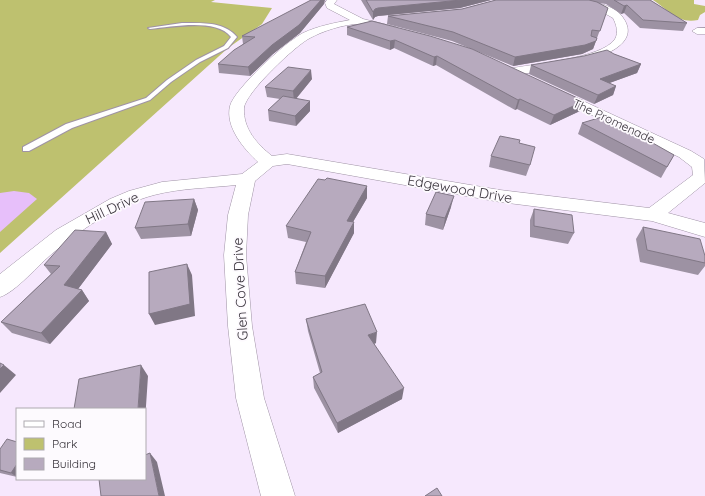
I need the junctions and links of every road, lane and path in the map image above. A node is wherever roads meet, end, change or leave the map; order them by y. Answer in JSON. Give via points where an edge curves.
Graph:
{"nodes":[{"id":1,"x":333,"y":0,"type":"edge"},
{"id":2,"x":572,"y":0,"type":"edge"},
{"id":3,"x":390,"y":19,"type":"edge"},
{"id":4,"x":360,"y":21,"type":"junction"},
{"id":5,"x":150,"y":28,"type":"dead end"},
{"id":6,"x":408,"y":33,"type":"edge"},
{"id":7,"x":497,"y":65,"type":"edge"},
{"id":8,"x":512,"y":72,"type":"junction"},
{"id":9,"x":533,"y":82,"type":"edge"},
{"id":10,"x":547,"y":89,"type":"edge"},
{"id":11,"x":26,"y":149,"type":"dead end"},
{"id":12,"x":268,"y":162,"type":"junction"},
{"id":13,"x":247,"y":179,"type":"junction"},
{"id":14,"x":653,"y":215,"type":"junction"},
{"id":15,"x":705,"y":230,"type":"edge"},
{"id":16,"x":0,"y":288,"type":"edge"},
{"id":17,"x":278,"y":496,"type":"edge"}],
"edges":[{"from":1,"to":4,"type":"street","via":[[329,3],[330,6]]},
{"from":2,"to":8,"type":"street","via":[[598,6],[618,16],[622,30],[619,42],[611,49],[592,56]]},
{"from":3,"to":4,"type":"street"},
{"from":4,"to":6,"type":"street"},
{"from":4,"to":12,"type":"street","via":[[336,26],[299,40],[239,101],[238,124],[250,147]]},
{"from":5,"to":11,"type":"lane","via":[[209,25],[227,30],[234,37],[226,47],[198,61],[148,99],[69,126]]},
{"from":7,"to":8,"type":"street"},
{"from":8,"to":9,"type":"street"},
{"from":10,"to":14,"type":"street","name":"The Promenade","via":[[672,148],[698,163],[702,168],[702,177]]},
{"from":12,"to":13,"type":"street"},
{"from":12,"to":14,"type":"street","name":"Edgewood Drive","via":[[293,160],[500,196]]},
{"from":13,"to":16,"type":"street","name":"Hill Drive","via":[[169,186],[136,195],[81,223],[47,247]]},
{"from":13,"to":17,"type":"street","name":"Glen Cove Drive","via":[[238,215],[235,255],[240,326],[250,398]]},
{"from":14,"to":15,"type":"street"}]}
